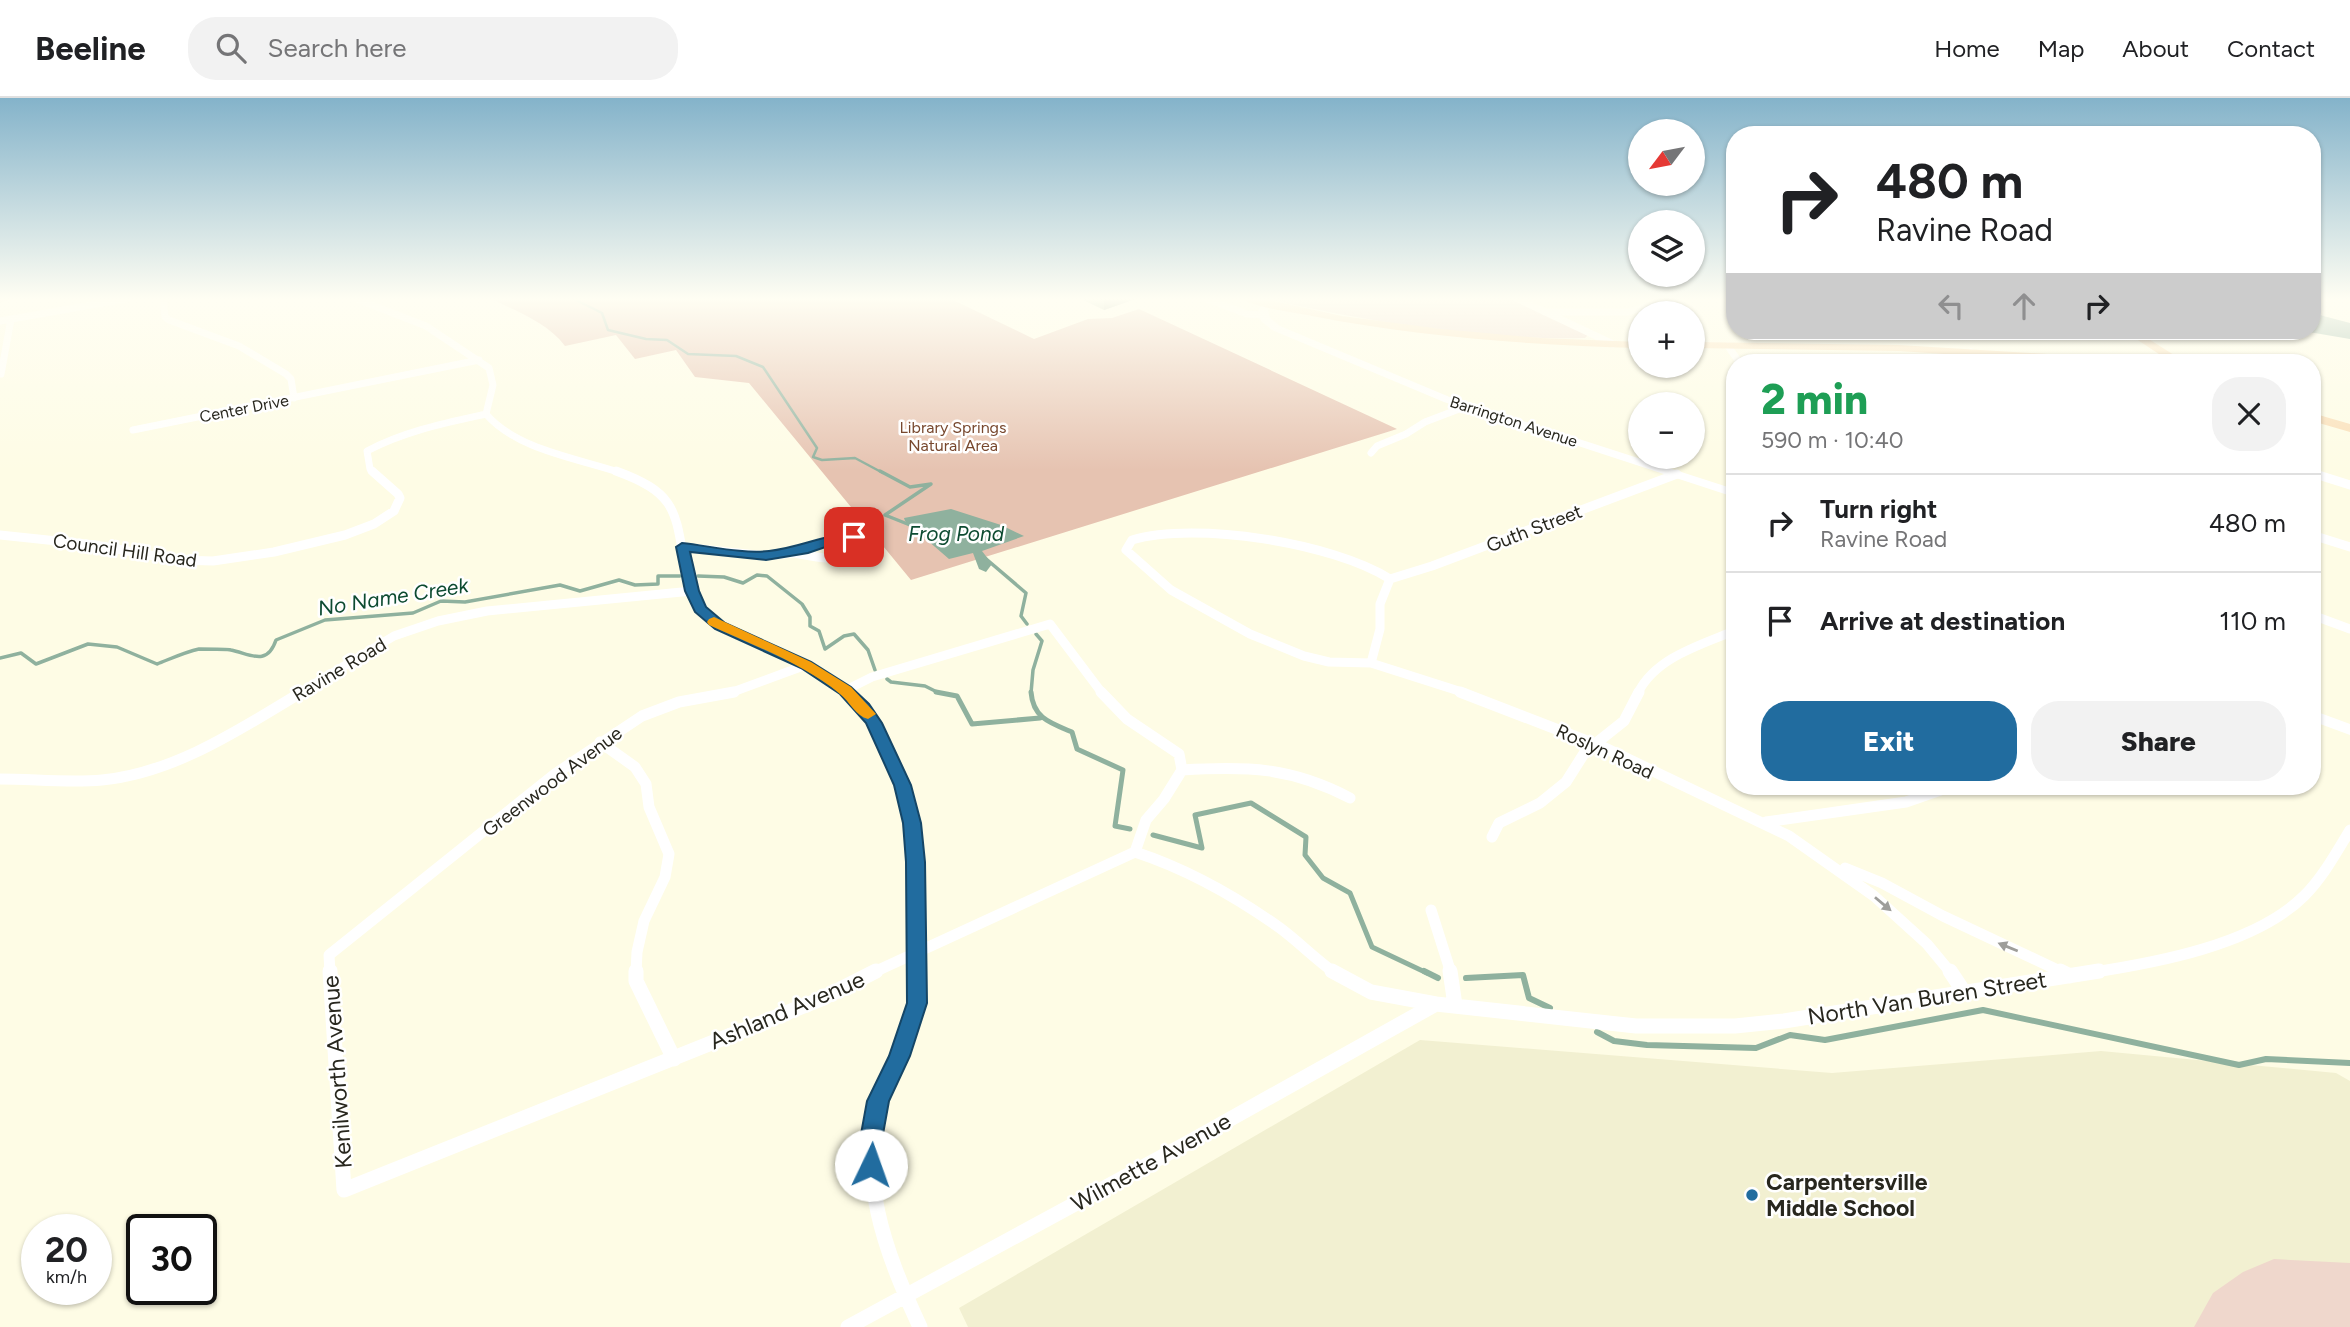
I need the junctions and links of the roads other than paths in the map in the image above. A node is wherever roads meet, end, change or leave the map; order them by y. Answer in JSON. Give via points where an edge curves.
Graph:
{"nodes":[{"id":1,"x":4,"y":355,"type":"edge"},
{"id":2,"x":255,"y":355,"type":"edge"},
{"id":3,"x":472,"y":355,"type":"edge"},
{"id":4,"x":1342,"y":355,"type":"edge"},
{"id":5,"x":479,"y":360,"type":"junction"},
{"id":6,"x":1,"y":374,"type":"edge"},
{"id":7,"x":294,"y":398,"type":"junction"},
{"id":8,"x":1467,"y":406,"type":"junction"},
{"id":9,"x":485,"y":414,"type":"junction"},
{"id":10,"x":2321,"y":420,"type":"edge"},
{"id":11,"x":2350,"y":428,"type":"edge"},
{"id":12,"x":133,"y":430,"type":"dead end"},
{"id":13,"x":1371,"y":453,"type":"dead end"},
{"id":14,"x":1677,"y":474,"type":"junction"},
{"id":15,"x":2321,"y":476,"type":"edge"},
{"id":16,"x":2350,"y":485,"type":"edge"},
{"id":17,"x":1726,"y":491,"type":"edge"},
{"id":18,"x":0,"y":535,"type":"edge"},
{"id":19,"x":2321,"y":538,"type":"edge"},
{"id":20,"x":682,"y":547,"type":"junction"},
{"id":21,"x":2350,"y":547,"type":"edge"},
{"id":22,"x":792,"y":553,"type":"junction"},
{"id":23,"x":1390,"y":579,"type":"junction"},
{"id":24,"x":692,"y":591,"type":"junction"},
{"id":25,"x":2321,"y":618,"type":"edge"},
{"id":26,"x":2350,"y":629,"type":"edge"},
{"id":27,"x":1726,"y":635,"type":"edge"},
{"id":28,"x":1371,"y":663,"type":"junction"},
{"id":29,"x":806,"y":665,"type":"junction"},
{"id":30,"x":846,"y":690,"type":"junction"},
{"id":31,"x":2321,"y":719,"type":"edge"},
{"id":32,"x":2350,"y":730,"type":"edge"},
{"id":33,"x":600,"y":742,"type":"junction"},
{"id":34,"x":1598,"y":744,"type":"junction"},
{"id":35,"x":1182,"y":770,"type":"junction"},
{"id":36,"x":0,"y":779,"type":"edge"},
{"id":37,"x":1928,"y":795,"type":"edge"},
{"id":38,"x":1350,"y":798,"type":"dead end"},
{"id":39,"x":1766,"y":822,"type":"junction"},
{"id":40,"x":2350,"y":830,"type":"edge"},
{"id":41,"x":1492,"y":837,"type":"dead end"},
{"id":42,"x":1135,"y":852,"type":"junction"},
{"id":43,"x":1829,"y":862,"type":"junction"},
{"id":44,"x":1431,"y":910,"type":"dead end"},
{"id":45,"x":918,"y":950,"type":"junction"},
{"id":46,"x":329,"y":955,"type":"joint"},
{"id":47,"x":2070,"y":976,"type":"junction"},
{"id":48,"x":1964,"y":992,"type":"junction"},
{"id":49,"x":1436,"y":1004,"type":"junction"},
{"id":50,"x":1455,"y":1005,"type":"junction"},
{"id":51,"x":674,"y":1059,"type":"junction"},
{"id":52,"x":344,"y":1190,"type":"joint"},
{"id":53,"x":905,"y":1296,"type":"junction"},
{"id":54,"x":848,"y":1327,"type":"edge"},
{"id":55,"x":920,"y":1327,"type":"edge"}],
"edges":[{"from":1,"to":6,"type":"street"},
{"from":2,"to":7,"type":"street","via":[[291,379]]},
{"from":3,"to":5,"type":"street"},
{"from":4,"to":8,"type":"street","name":"Barrington Avenue"},
{"from":5,"to":7,"type":"street","name":"Center Drive"},
{"from":5,"to":9,"type":"street","via":[[493,375]]},
{"from":7,"to":12,"type":"street","name":"Center Drive"},
{"from":8,"to":13,"type":"street","via":[[1425,422]]},
{"from":8,"to":14,"type":"street","name":"Barrington Avenue"},
{"from":9,"to":18,"type":"street","name":"Council Hill Road","via":[[421,428],[367,451],[376,476],[397,490],[400,499],[388,518],[357,532],[256,556],[200,562]]},
{"from":9,"to":20,"type":"street","via":[[506,432],[659,491],[673,509]]},
{"from":10,"to":11,"type":"main road"},
{"from":14,"to":17,"type":"street","name":"Barrington Avenue"},
{"from":14,"to":23,"type":"street","name":"Guth Street"},
{"from":15,"to":16,"type":"street"},
{"from":19,"to":21,"type":"street"},
{"from":20,"to":22,"type":"street","via":[[766,556]]},
{"from":20,"to":24,"type":"street"},
{"from":22,"to":22,"type":"street","via":[[847,536],[870,549],[853,558]]},
{"from":23,"to":28,"type":"street","via":[[1378,612],[1380,628]]},
{"from":23,"to":28,"type":"street","name":"Roslyn Road","via":[[1361,562],[1327,552],[1209,534],[1157,533],[1137,537],[1126,550],[1171,590],[1250,634],[1329,662]]},
{"from":24,"to":29,"type":"street","via":[[700,609],[720,626]]},
{"from":24,"to":36,"type":"street","name":"Ravine Road","via":[[487,611],[438,621],[394,636],[249,724],[175,761],[102,780]]},
{"from":25,"to":26,"type":"street"},
{"from":27,"to":34,"type":"street","via":[[1660,667],[1645,681],[1628,716]]},
{"from":28,"to":34,"type":"street","name":"Roslyn Road"},
{"from":29,"to":30,"type":"street"},
{"from":29,"to":33,"type":"street","name":"Greenwood Avenue","via":[[728,694],[657,709]]},
{"from":30,"to":35,"type":"street","via":[[872,677],[1050,624],[1109,703],[1179,754]]},
{"from":30,"to":45,"type":"street","via":[[874,723],[903,785],[912,823]]},
{"from":31,"to":32,"type":"street"},
{"from":33,"to":46,"type":"street","name":"Greenwood Avenue"},
{"from":33,"to":51,"type":"street","via":[[635,767],[646,784],[649,807],[669,853],[665,877],[644,921],[636,981]]},
{"from":34,"to":39,"type":"street","name":"Roslyn Road","via":[[1677,785]]},
{"from":34,"to":41,"type":"street","via":[[1581,756],[1577,769],[1548,799],[1499,823]]},
{"from":35,"to":38,"type":"street","via":[[1279,769]]},
{"from":35,"to":42,"type":"street","via":[[1146,820]]},
{"from":37,"to":39,"type":"street","via":[[1878,810]]},
{"from":39,"to":43,"type":"street","name":"Roslyn Road"},
{"from":40,"to":47,"type":"street","name":"North Van Buren Street","via":[[2314,887],[2255,928],[2176,957]]},
{"from":42,"to":45,"type":"street","name":"Ashland Avenue"},
{"from":42,"to":49,"type":"street","via":[[1228,896],[1281,929],[1346,981],[1377,995]]},
{"from":47,"to":43,"type":"street","name":"Roslyn Road","one_way":true,"via":[[1882,883]]},
{"from":43,"to":48,"type":"street","name":"Roslyn Road","one_way":true,"via":[[1901,918]]},
{"from":44,"to":50,"type":"street","via":[[1451,974]]},
{"from":45,"to":51,"type":"street","name":"Ashland Avenue","via":[[821,999]]},
{"from":45,"to":53,"type":"street","via":[[917,1003],[900,1056],[878,1101],[870,1145],[878,1222]]},
{"from":46,"to":52,"type":"street","name":"Kenilworth Avenue"},
{"from":47,"to":48,"type":"street","name":"North Van Buren Street"},
{"from":48,"to":50,"type":"street","name":"North Van Buren Street","via":[[1735,1026],[1636,1026]]},
{"from":49,"to":50,"type":"street"},
{"from":49,"to":53,"type":"street","name":"Wilmette Avenue"},
{"from":51,"to":52,"type":"street","name":"Ashland Avenue"},
{"from":53,"to":54,"type":"street","name":"Wilmette Avenue"},
{"from":53,"to":55,"type":"street"}]}
